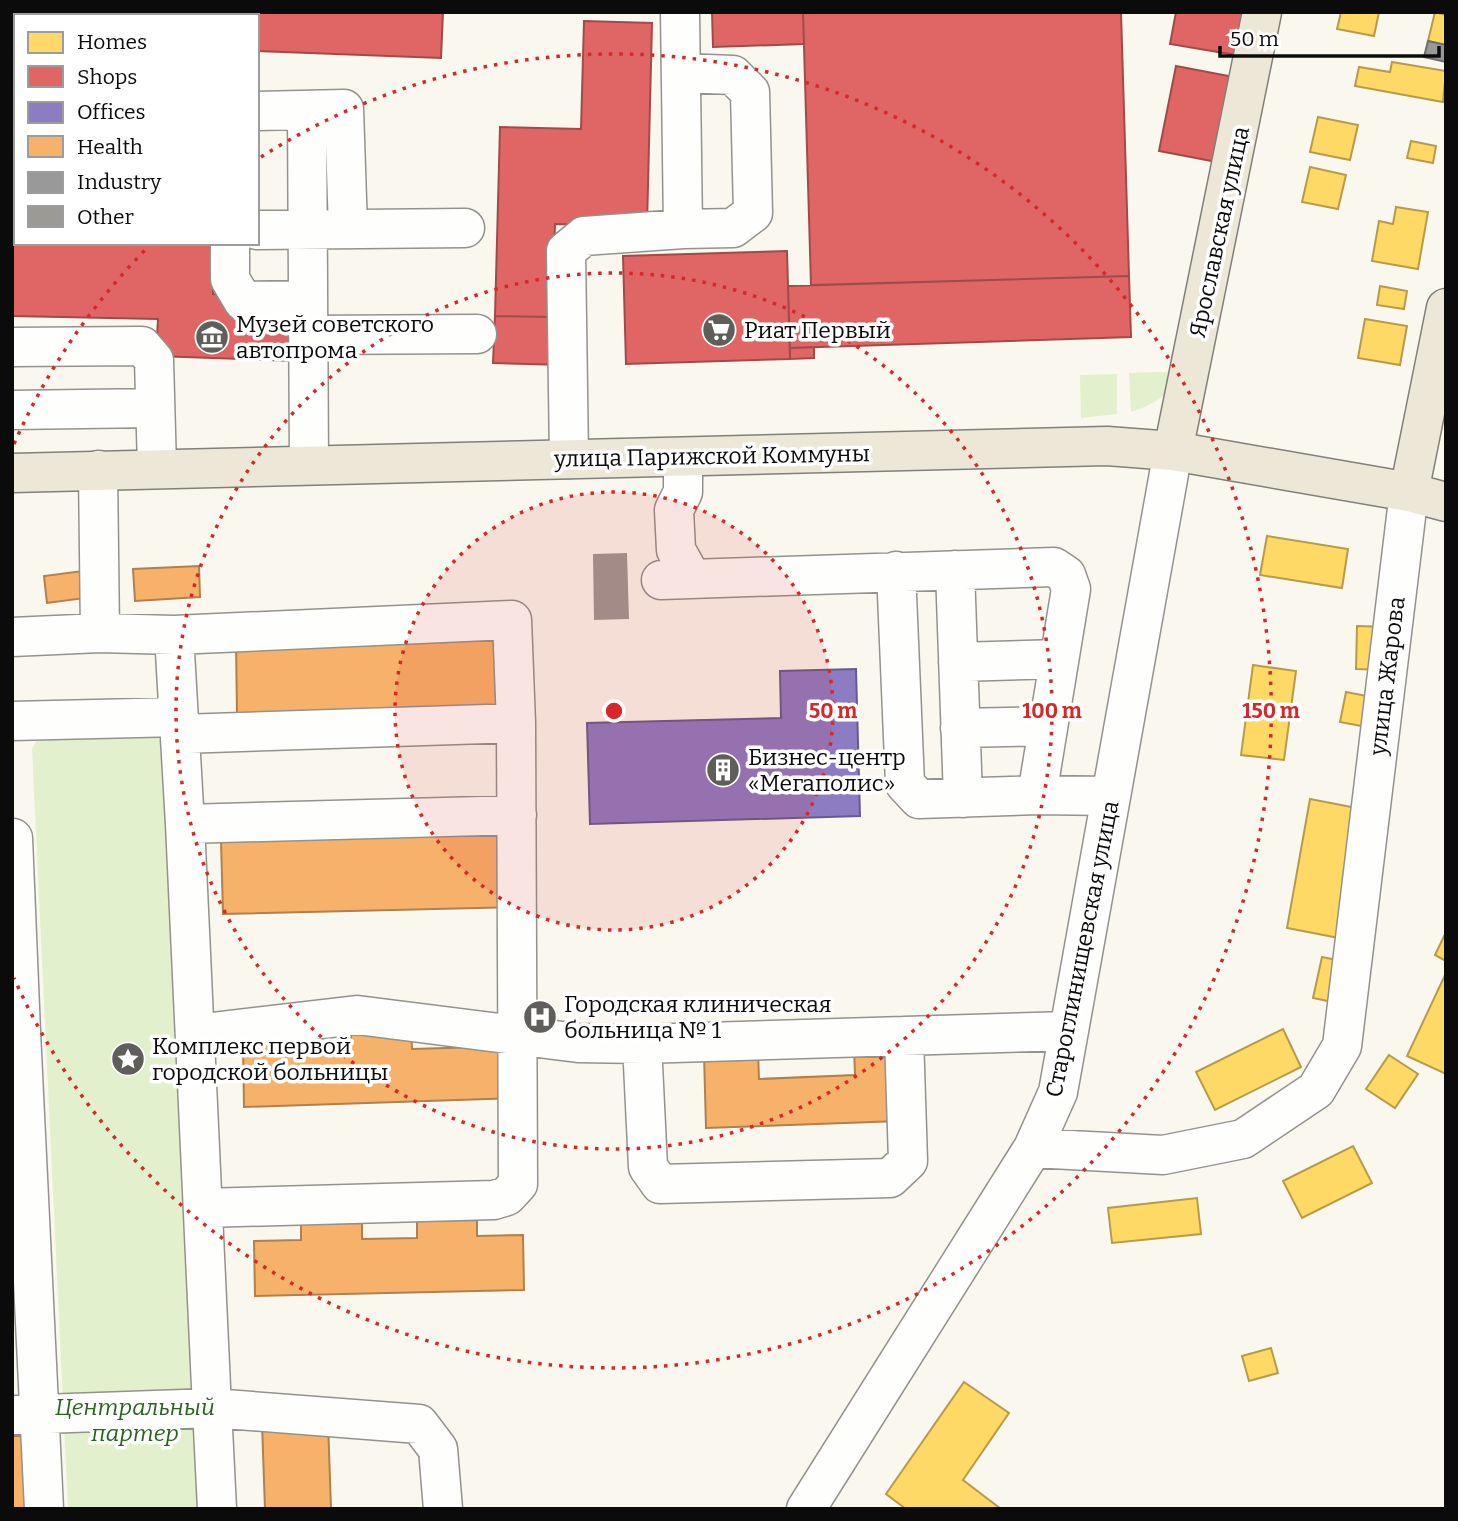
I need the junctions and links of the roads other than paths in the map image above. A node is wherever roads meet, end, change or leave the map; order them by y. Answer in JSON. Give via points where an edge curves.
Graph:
{"nodes":[{"id":1,"x":680,"y":12,"type":"edge"},
{"id":2,"x":1262,"y":12,"type":"edge"},
{"id":3,"x":681,"y":73,"type":"junction"},
{"id":4,"x":307,"y":110,"type":"junction"},
{"id":5,"x":259,"y":111,"type":"edge"},
{"id":6,"x":465,"y":228,"type":"dead end"},
{"id":7,"x":307,"y":229,"type":"junction"},
{"id":8,"x":348,"y":229,"type":"junction"},
{"id":9,"x":683,"y":229,"type":"junction"},
{"id":10,"x":259,"y":230,"type":"edge"},
{"id":11,"x":230,"y":245,"type":"edge"},
{"id":12,"x":1446,"y":307,"type":"edge"},
{"id":13,"x":308,"y":317,"type":"junction"},
{"id":14,"x":477,"y":334,"type":"dead end"},
{"id":15,"x":12,"y":347,"type":"edge"},
{"id":16,"x":154,"y":408,"type":"junction"},
{"id":17,"x":12,"y":410,"type":"edge"},
{"id":18,"x":1173,"y":451,"type":"junction"},
{"id":19,"x":569,"y":459,"type":"junction"},
{"id":20,"x":309,"y":465,"type":"junction"},
{"id":21,"x":157,"y":468,"type":"junction"},
{"id":22,"x":98,"y":470,"type":"junction"},
{"id":23,"x":12,"y":473,"type":"edge"},
{"id":24,"x":683,"y":474,"type":"junction"},
{"id":25,"x":1409,"y":492,"type":"junction"},
{"id":26,"x":1446,"y":502,"type":"edge"},
{"id":27,"x":955,"y":570,"type":"junction"},
{"id":28,"x":895,"y":571,"type":"junction"},
{"id":29,"x":100,"y":633,"type":"junction"},
{"id":30,"x":174,"y":635,"type":"junction"},
{"id":31,"x":12,"y":637,"type":"edge"},
{"id":32,"x":1059,"y":659,"type":"junction"},
{"id":33,"x":958,"y":662,"type":"junction"},
{"id":34,"x":12,"y":722,"type":"edge"},
{"id":35,"x":516,"y":723,"type":"junction"},
{"id":36,"x":180,"y":726,"type":"junction"},
{"id":37,"x":1048,"y":726,"type":"junction"},
{"id":38,"x":960,"y":728,"type":"junction"},
{"id":39,"x":1039,"y":785,"type":"junction"},
{"id":40,"x":1113,"y":786,"type":"junction"},
{"id":41,"x":963,"y":798,"type":"junction"},
{"id":42,"x":517,"y":815,"type":"junction"},
{"id":43,"x":185,"y":824,"type":"junction"},
{"id":44,"x":13,"y":828,"type":"edge"},
{"id":45,"x":1069,"y":1031,"type":"junction"},
{"id":46,"x":17,"y":1032,"type":"edge"},
{"id":47,"x":195,"y":1034,"type":"junction"},
{"id":48,"x":516,"y":1034,"type":"junction"},
{"id":49,"x":904,"y":1036,"type":"junction"},
{"id":50,"x":642,"y":1044,"type":"junction"},
{"id":51,"x":19,"y":1131,"type":"edge"},
{"id":52,"x":1033,"y":1148,"type":"junction"},
{"id":53,"x":204,"y":1208,"type":"junction"},
{"id":54,"x":23,"y":1320,"type":"edge"},
{"id":55,"x":212,"y":1408,"type":"junction"},
{"id":56,"x":25,"y":1414,"type":"edge"},
{"id":57,"x":809,"y":1508,"type":"edge"},
{"id":58,"x":44,"y":1509,"type":"edge"},
{"id":59,"x":217,"y":1509,"type":"edge"},
{"id":60,"x":443,"y":1509,"type":"edge"}],
"edges":[{"from":1,"to":3,"type":"street"},
{"from":2,"to":18,"type":"main road","name":"Ярославская улица"},
{"from":3,"to":9,"type":"street"},
{"from":3,"to":9,"type":"street","via":[[733,75],[750,92],[753,212],[733,228]]},
{"from":4,"to":5,"type":"street"},
{"from":4,"to":7,"type":"street"},
{"from":4,"to":8,"type":"street","via":[[344,109]]},
{"from":6,"to":8,"type":"street"},
{"from":7,"to":8,"type":"street"},
{"from":7,"to":10,"type":"street"},
{"from":7,"to":13,"type":"street"},
{"from":9,"to":19,"type":"street","via":[[584,236],[566,251]]},
{"from":11,"to":13,"type":"street","via":[[230,279],[243,301]]},
{"from":12,"to":25,"type":"main road","name":"улица Жарова"},
{"from":13,"to":14,"type":"street"},
{"from":13,"to":20,"type":"street"},
{"from":15,"to":16,"type":"street","via":[[142,346],[154,360]]},
{"from":16,"to":17,"type":"street"},
{"from":16,"to":21,"type":"street"},
{"from":18,"to":24,"type":"main road","name":"улица Парижской Коммуны","via":[[1107,446]]},
{"from":18,"to":25,"type":"main road","name":"улица Парижской Коммуны"},
{"from":18,"to":40,"type":"street","name":"Староглинищевская улица"},
{"from":19,"to":20,"type":"main road","name":"улица Парижской Коммуны"},
{"from":19,"to":24,"type":"main road","name":"улица Парижской Коммуны"},
{"from":20,"to":21,"type":"main road","name":"улица Парижской Коммуны"},
{"from":21,"to":22,"type":"main road","name":"улица Парижской Коммуны"},
{"from":22,"to":23,"type":"main road","name":"улица Парижской Коммуны"},
{"from":22,"to":29,"type":"street"},
{"from":24,"to":28,"type":"street","via":[[692,507],[693,550],[677,575]]},
{"from":25,"to":26,"type":"main road","name":"улица Парижской Коммуны"},
{"from":25,"to":52,"type":"street","name":"улица Жарова","via":[[1342,1046],[1316,1090],[1243,1139],[1163,1155]]},
{"from":27,"to":28,"type":"street"},
{"from":27,"to":32,"type":"street","via":[[1054,567],[1066,575],[1071,589]]},
{"from":27,"to":33,"type":"street"},
{"from":28,"to":41,"type":"street","via":[[905,784],[919,799]]},
{"from":29,"to":30,"type":"street"},
{"from":29,"to":31,"type":"street"},
{"from":30,"to":35,"type":"street","via":[[513,620]]},
{"from":30,"to":36,"type":"street"},
{"from":32,"to":33,"type":"street"},
{"from":32,"to":37,"type":"street"},
{"from":33,"to":38,"type":"street"},
{"from":34,"to":36,"type":"street"},
{"from":35,"to":36,"type":"street"},
{"from":35,"to":42,"type":"street"},
{"from":36,"to":43,"type":"street"},
{"from":37,"to":38,"type":"street"},
{"from":37,"to":39,"type":"street"},
{"from":38,"to":41,"type":"street"},
{"from":39,"to":40,"type":"street"},
{"from":39,"to":41,"type":"street"},
{"from":40,"to":45,"type":"street","name":"Староглинищевская улица"},
{"from":42,"to":43,"type":"street"},
{"from":42,"to":48,"type":"street"},
{"from":43,"to":47,"type":"street"},
{"from":44,"to":46,"type":"street"},
{"from":45,"to":49,"type":"street"},
{"from":45,"to":52,"type":"street","name":"Староглинищевская улица","via":[[1058,1092]]},
{"from":46,"to":51,"type":"street"},
{"from":47,"to":48,"type":"street","via":[[357,1015]]},
{"from":47,"to":53,"type":"street"},
{"from":48,"to":50,"type":"street","via":[[578,1043]]},
{"from":48,"to":53,"type":"street","via":[[518,1184],[507,1196]]},
{"from":49,"to":50,"type":"street"},
{"from":49,"to":50,"type":"street","via":[[908,1161],[890,1178],[660,1184],[648,1167]]},
{"from":51,"to":54,"type":"street"},
{"from":52,"to":57,"type":"street","name":"Староглинищевская улица"},
{"from":53,"to":55,"type":"street"},
{"from":54,"to":56,"type":"street"},
{"from":55,"to":56,"type":"street"},
{"from":55,"to":59,"type":"street"},
{"from":55,"to":60,"type":"street","via":[[419,1424],[438,1450]]},
{"from":56,"to":58,"type":"street"}]}
